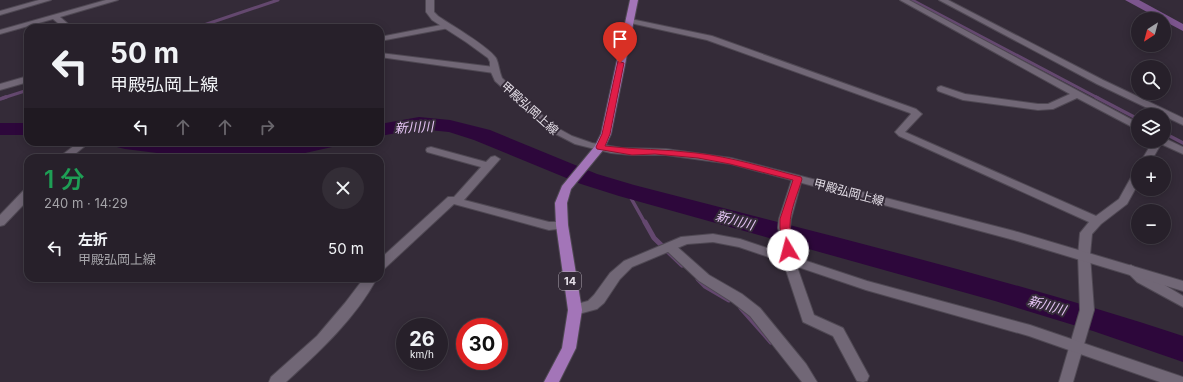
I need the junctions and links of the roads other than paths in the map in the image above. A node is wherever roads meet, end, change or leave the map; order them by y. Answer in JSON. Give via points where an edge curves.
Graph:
{"nodes":[{"id":1,"x":47,"y":0,"type":"edge"},
{"id":2,"x":114,"y":0,"type":"edge"},
{"id":3,"x":430,"y":0,"type":"edge"},
{"id":4,"x":634,"y":0,"type":"edge"},
{"id":5,"x":904,"y":0,"type":"edge"},
{"id":6,"x":943,"y":0,"type":"edge"},
{"id":7,"x":0,"y":3,"type":"edge"},
{"id":8,"x":4,"y":12,"type":"edge"},
{"id":9,"x":55,"y":17,"type":"junction"},
{"id":10,"x":629,"y":20,"type":"junction"},
{"id":11,"x":29,"y":24,"type":"edge"},
{"id":12,"x":64,"y":24,"type":"edge"},
{"id":13,"x":24,"y":25,"type":"edge"},
{"id":14,"x":446,"y":26,"type":"junction"},
{"id":15,"x":0,"y":32,"type":"edge"},
{"id":16,"x":384,"y":37,"type":"edge"},
{"id":17,"x":384,"y":56,"type":"edge"},
{"id":18,"x":494,"y":70,"type":"junction"},
{"id":19,"x":24,"y":80,"type":"edge"},
{"id":20,"x":0,"y":87,"type":"edge"},
{"id":21,"x":941,"y":89,"type":"dead end"},
{"id":22,"x":1076,"y":94,"type":"junction"},
{"id":23,"x":1183,"y":122,"type":"edge"},
{"id":24,"x":1131,"y":123,"type":"edge"},
{"id":25,"x":1171,"y":145,"type":"edge"},
{"id":26,"x":80,"y":146,"type":"edge"},
{"id":27,"x":600,"y":147,"type":"junction"},
{"id":28,"x":431,"y":150,"type":"dead end"},
{"id":29,"x":1183,"y":151,"type":"edge"},
{"id":30,"x":69,"y":154,"type":"edge"},
{"id":31,"x":798,"y":179,"type":"junction"},
{"id":32,"x":1131,"y":187,"type":"edge"},
{"id":33,"x":24,"y":196,"type":"edge"},
{"id":34,"x":457,"y":201,"type":"junction"},
{"id":35,"x":1097,"y":221,"type":"junction"},
{"id":36,"x":0,"y":222,"type":"edge"},
{"id":37,"x":562,"y":225,"type":"junction"},
{"id":38,"x":665,"y":249,"type":"junction"},
{"id":39,"x":1084,"y":255,"type":"junction"},
{"id":40,"x":788,"y":258,"type":"junction"},
{"id":41,"x":384,"y":262,"type":"edge"},
{"id":42,"x":1129,"y":269,"type":"junction"},
{"id":43,"x":368,"y":282,"type":"edge"},
{"id":44,"x":1183,"y":286,"type":"edge"},
{"id":45,"x":1183,"y":302,"type":"edge"},
{"id":46,"x":575,"y":310,"type":"junction"},
{"id":47,"x":1076,"y":348,"type":"junction"},
{"id":48,"x":862,"y":376,"type":"dead end"},
{"id":49,"x":276,"y":382,"type":"edge"},
{"id":50,"x":551,"y":382,"type":"edge"},
{"id":51,"x":810,"y":382,"type":"edge"},
{"id":52,"x":1066,"y":382,"type":"edge"},
{"id":53,"x":1179,"y":382,"type":"edge"}],
"edges":[{"from":1,"to":8,"type":"street"},
{"from":2,"to":9,"type":"street"},
{"from":3,"to":14,"type":"street","name":"甲殿弘岡上線","via":[[430,12]]},
{"from":4,"to":10,"type":"main road","number":"14"},
{"from":5,"to":22,"type":"street"},
{"from":6,"to":23,"type":"street"},
{"from":7,"to":8,"type":"street"},
{"from":9,"to":11,"type":"street"},
{"from":9,"to":12,"type":"street"},
{"from":10,"to":27,"type":"main road","number":"14","via":[[606,134]]},
{"from":10,"to":35,"type":"street","via":[[709,38],[913,111],[916,114],[900,132],[902,134]]},
{"from":13,"to":15,"type":"street"},
{"from":14,"to":16,"type":"street"},
{"from":14,"to":18,"type":"street","name":"甲殿弘岡上線","via":[[491,57]]},
{"from":17,"to":18,"type":"street"},
{"from":18,"to":27,"type":"street","name":"甲殿弘岡上線","via":[[498,78],[560,135],[576,143]]},
{"from":19,"to":20,"type":"street"},
{"from":21,"to":22,"type":"street","via":[[963,97],[1038,107],[1050,107]]},
{"from":22,"to":24,"type":"street"},
{"from":25,"to":29,"type":"street"},
{"from":26,"to":30,"type":"street"},
{"from":27,"to":31,"type":"street","name":"甲殿弘岡上線","via":[[632,152],[655,151],[698,155]]},
{"from":27,"to":37,"type":"main road","number":"14","via":[[566,188],[561,203]]},
{"from":28,"to":34,"type":"street","via":[[492,163]]},
{"from":31,"to":39,"type":"street","name":"甲殿弘岡上線"},
{"from":31,"to":40,"type":"street","via":[[785,219]]},
{"from":32,"to":35,"type":"street","via":[[1123,201]]},
{"from":33,"to":36,"type":"street"},
{"from":34,"to":37,"type":"street","via":[[549,226]]},
{"from":34,"to":41,"type":"street","via":[[452,200]]},
{"from":35,"to":39,"type":"street","via":[[1086,233]]},
{"from":37,"to":46,"type":"main road","number":"14"},
{"from":38,"to":40,"type":"street","via":[[685,240],[713,238],[740,243]]},
{"from":38,"to":46,"type":"street","via":[[628,264],[614,276],[599,299],[592,305]]},
{"from":38,"to":51,"type":"street","via":[[755,312]]},
{"from":39,"to":42,"type":"street","name":"甲殿弘岡上線"},
{"from":39,"to":47,"type":"street","via":[[1087,310]]},
{"from":40,"to":47,"type":"street","via":[[866,285],[1030,332]]},
{"from":40,"to":48,"type":"street","via":[[808,318],[838,332]]},
{"from":42,"to":44,"type":"street","name":"甲殿弘岡上線"},
{"from":42,"to":45,"type":"street"},
{"from":43,"to":49,"type":"street","via":[[322,340]]},
{"from":46,"to":50,"type":"main road","number":"14","via":[[569,348]]},
{"from":47,"to":52,"type":"street"},
{"from":47,"to":53,"type":"street"}]}
